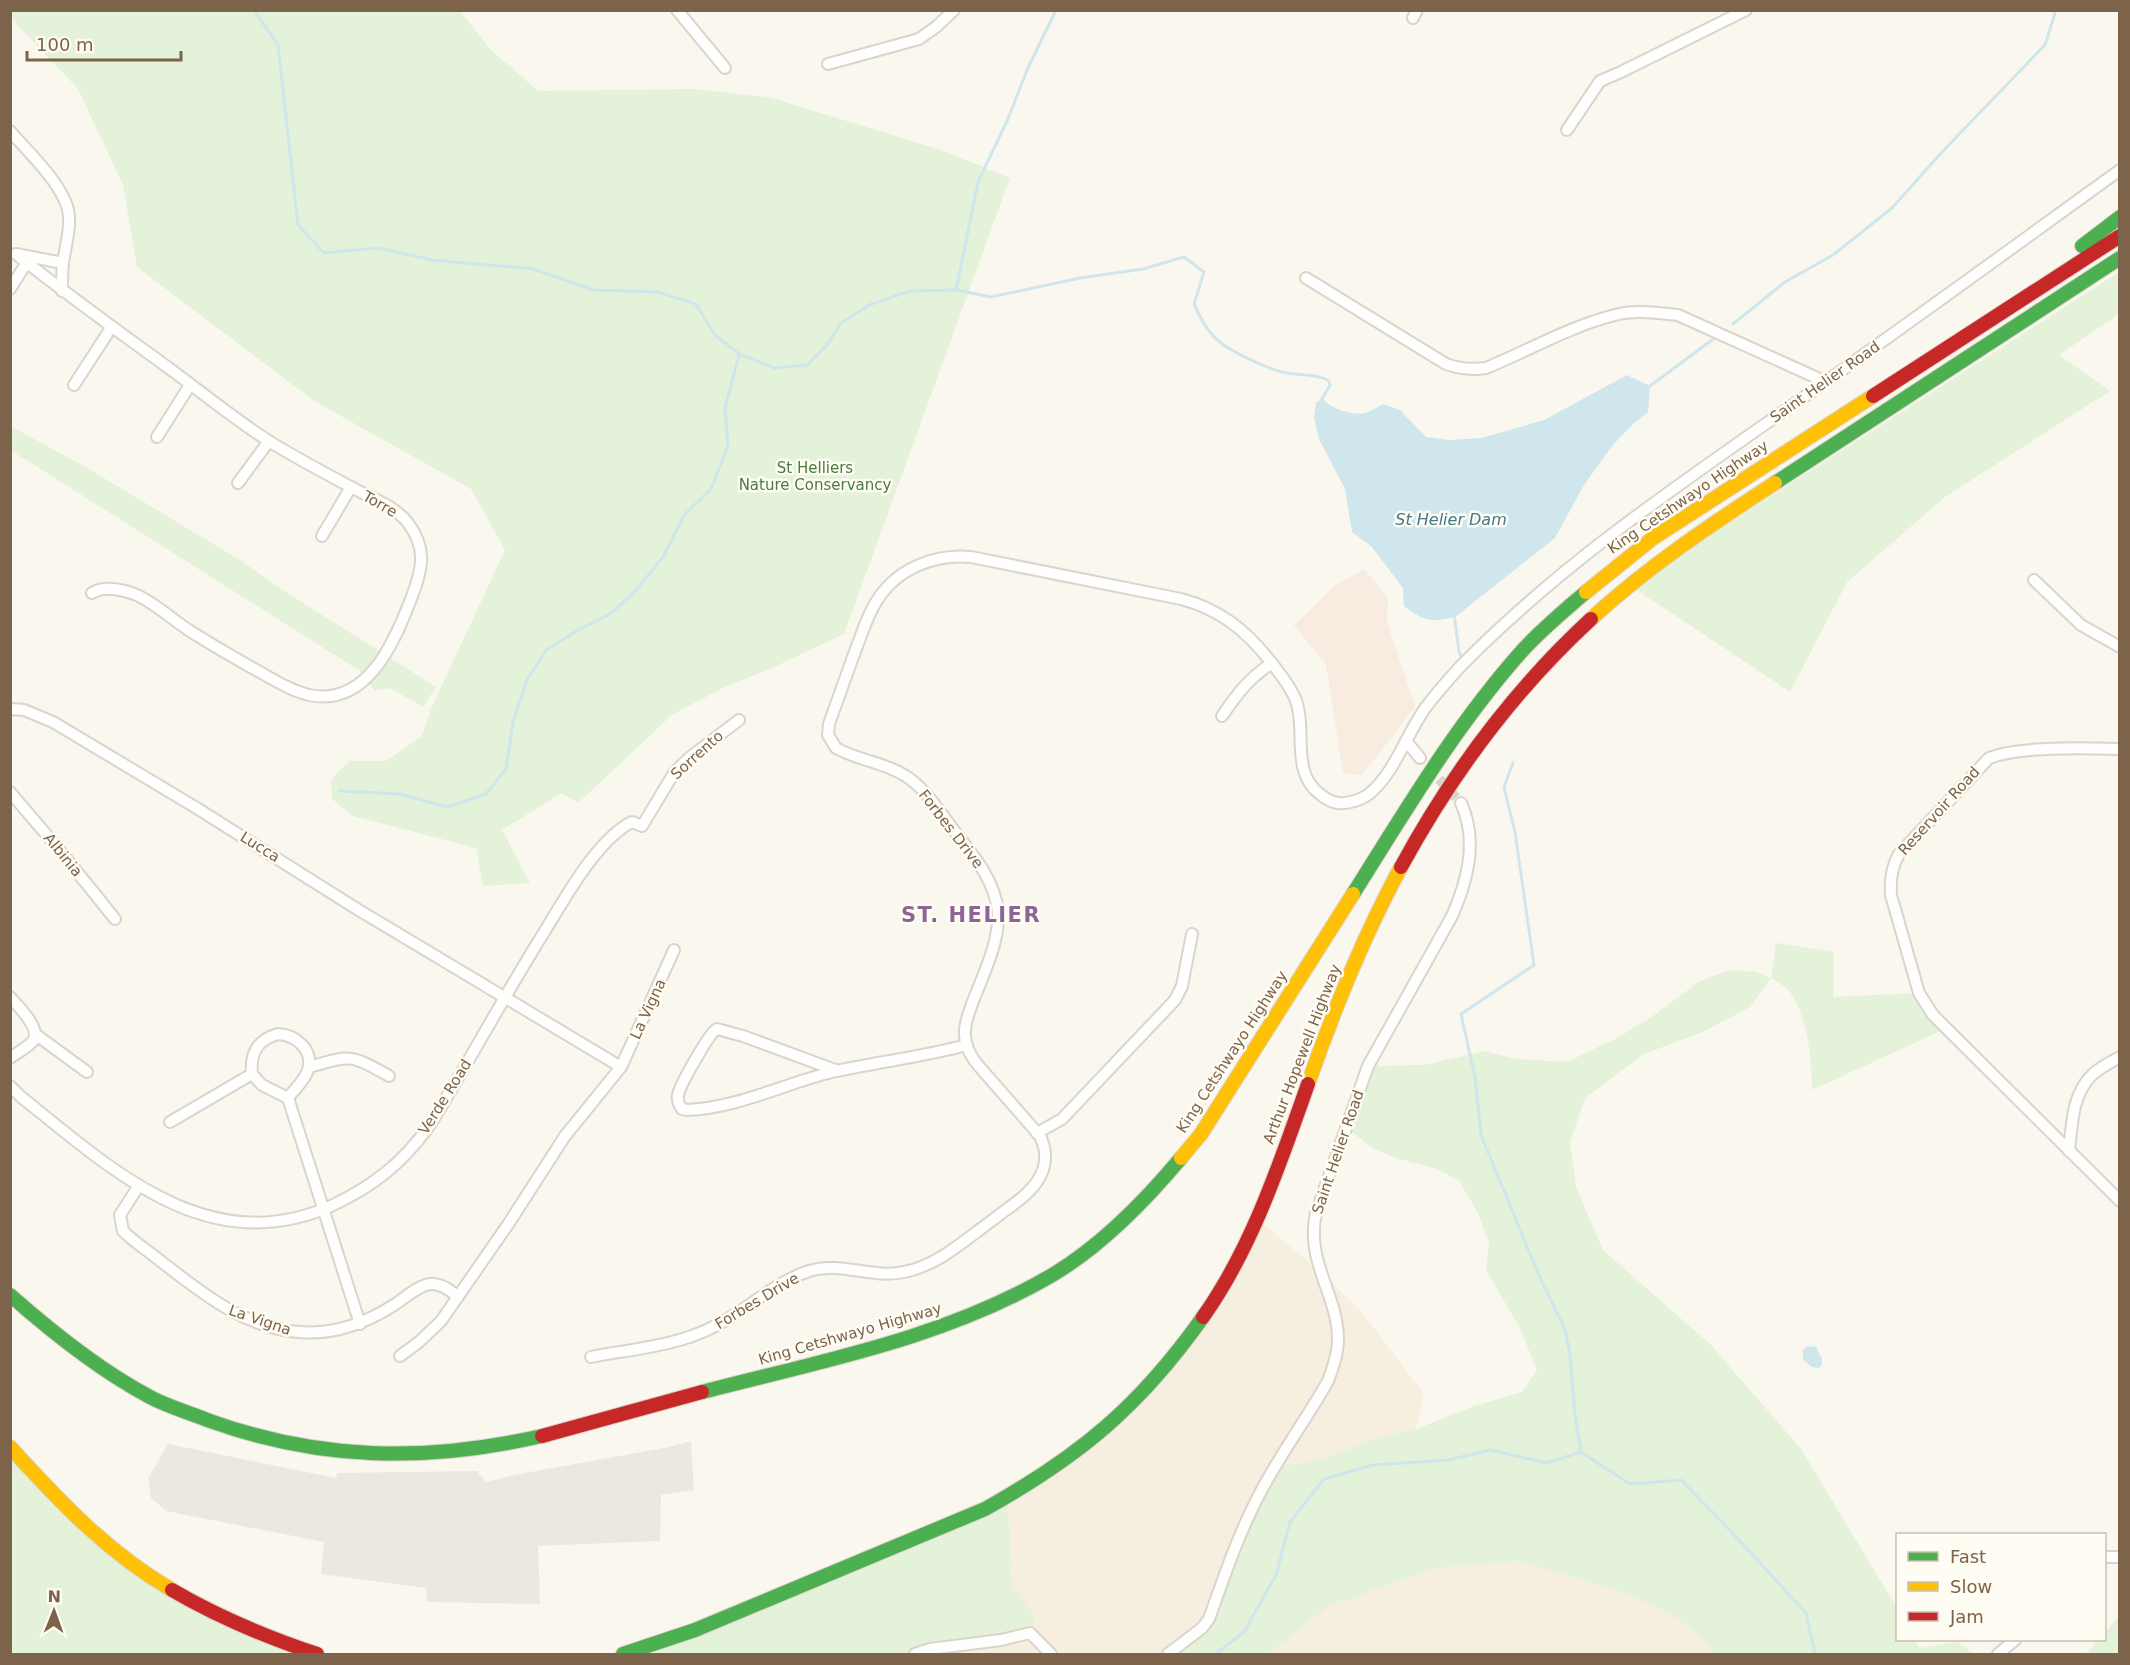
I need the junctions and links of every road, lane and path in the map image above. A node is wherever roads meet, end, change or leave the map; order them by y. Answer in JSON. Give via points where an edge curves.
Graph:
{"nodes":[{"id":1,"x":677,"y":10,"type":"edge"},
{"id":2,"x":954,"y":10,"type":"edge"},
{"id":3,"x":1746,"y":10,"type":"edge"},
{"id":4,"x":828,"y":64,"type":"dead end"},
{"id":5,"x":725,"y":68,"type":"dead end"},
{"id":6,"x":1567,"y":130,"type":"dead end"},
{"id":7,"x":10,"y":131,"type":"edge"},
{"id":8,"x":2120,"y":170,"type":"edge"},
{"id":9,"x":2120,"y":217,"type":"edge"},
{"id":10,"x":2120,"y":236,"type":"edge"},
{"id":11,"x":13,"y":253,"type":"edge"},
{"id":12,"x":2120,"y":258,"type":"edge"},
{"id":13,"x":29,"y":259,"type":"junction"},
{"id":14,"x":63,"y":263,"type":"junction"},
{"id":15,"x":2120,"y":272,"type":"edge"},
{"id":16,"x":1306,"y":279,"type":"dead end"},
{"id":17,"x":10,"y":289,"type":"edge"},
{"id":18,"x":62,"y":291,"type":"junction"},
{"id":19,"x":2003,"y":311,"type":"junction"},
{"id":20,"x":2033,"y":315,"type":"junction"},
{"id":21,"x":111,"y":328,"type":"junction"},
{"id":22,"x":1826,"y":382,"type":"junction"},
{"id":23,"x":74,"y":385,"type":"dead end"},
{"id":24,"x":190,"y":385,"type":"junction"},
{"id":25,"x":158,"y":437,"type":"dead end"},
{"id":26,"x":269,"y":441,"type":"junction"},
{"id":27,"x":238,"y":483,"type":"dead end"},
{"id":28,"x":351,"y":487,"type":"junction"},
{"id":29,"x":322,"y":536,"type":"dead end"},
{"id":30,"x":2034,"y":580,"type":"dead end"},
{"id":31,"x":92,"y":593,"type":"dead end"},
{"id":32,"x":2120,"y":647,"type":"edge"},
{"id":33,"x":1272,"y":663,"type":"junction"},
{"id":34,"x":10,"y":709,"type":"edge"},
{"id":35,"x":1222,"y":716,"type":"dead end"},
{"id":36,"x":739,"y":720,"type":"dead end"},
{"id":37,"x":1406,"y":741,"type":"junction"},
{"id":38,"x":2120,"y":749,"type":"edge"},
{"id":39,"x":1420,"y":758,"type":"tunnel mouth"},
{"id":40,"x":12,"y":796,"type":"edge"},
{"id":41,"x":1461,"y":803,"type":"tunnel mouth"},
{"id":42,"x":642,"y":826,"type":"joint"},
{"id":43,"x":115,"y":920,"type":"dead end"},
{"id":44,"x":1192,"y":934,"type":"dead end"},
{"id":45,"x":674,"y":950,"type":"dead end"},
{"id":46,"x":10,"y":997,"type":"edge"},
{"id":47,"x":504,"y":998,"type":"junction"},
{"id":48,"x":35,"y":1034,"type":"junction"},
{"id":49,"x":967,"y":1045,"type":"junction"},
{"id":50,"x":2120,"y":1057,"type":"edge"},
{"id":51,"x":10,"y":1058,"type":"edge"},
{"id":52,"x":309,"y":1067,"type":"junction"},
{"id":53,"x":621,"y":1067,"type":"junction"},
{"id":54,"x":838,"y":1071,"type":"junction"},
{"id":55,"x":87,"y":1072,"type":"dead end"},
{"id":56,"x":252,"y":1074,"type":"junction"},
{"id":57,"x":389,"y":1076,"type":"dead end"},
{"id":58,"x":10,"y":1086,"type":"edge"},
{"id":59,"x":288,"y":1098,"type":"junction"},
{"id":60,"x":170,"y":1122,"type":"dead end"},
{"id":61,"x":1037,"y":1133,"type":"junction"},
{"id":62,"x":2069,"y":1151,"type":"junction"},
{"id":63,"x":138,"y":1186,"type":"junction"},
{"id":64,"x":2120,"y":1202,"type":"edge"},
{"id":65,"x":323,"y":1209,"type":"junction"},
{"id":66,"x":10,"y":1295,"type":"edge"},
{"id":67,"x":458,"y":1297,"type":"junction"},
{"id":68,"x":360,"y":1324,"type":"junction"},
{"id":69,"x":400,"y":1356,"type":"dead end"},
{"id":70,"x":591,"y":1357,"type":"dead end"},
{"id":71,"x":10,"y":1447,"type":"edge"},
{"id":72,"x":749,"y":1608,"type":"junction"},
{"id":73,"x":2014,"y":1641,"type":"edge"},
{"id":74,"x":317,"y":1654,"type":"edge"},
{"id":75,"x":623,"y":1654,"type":"edge"},
{"id":76,"x":659,"y":1654,"type":"edge"},
{"id":77,"x":915,"y":1654,"type":"edge"},
{"id":78,"x":1051,"y":1654,"type":"edge"},
{"id":79,"x":1168,"y":1654,"type":"edge"},
{"id":80,"x":1998,"y":1654,"type":"edge"}],
"edges":[{"from":1,"to":5,"type":"street"},
{"from":2,"to":4,"type":"street","via":[[919,39]]},
{"from":3,"to":6,"type":"street","via":[[1600,81]]},
{"from":7,"to":14,"type":"street","via":[[64,197],[69,216]]},
{"from":8,"to":22,"type":"street","name":"Saint Helier Road"},
{"from":9,"to":19,"type":"highway"},
{"from":10,"to":19,"type":"highway","name":"King Cetshwayo Highway"},
{"from":11,"to":13,"type":"street"},
{"from":12,"to":20,"type":"highway"},
{"from":13,"to":14,"type":"street"},
{"from":13,"to":17,"type":"street"},
{"from":13,"to":18,"type":"street","name":"Torre"},
{"from":14,"to":18,"type":"street"},
{"from":15,"to":20,"type":"highway"},
{"from":16,"to":22,"type":"street","via":[[1458,368],[1486,368],[1557,336],[1620,314],[1662,313],[1678,315]]},
{"from":18,"to":21,"type":"street","name":"Torre"},
{"from":19,"to":66,"type":"highway","name":"King Cetshwayo Highway","via":[[1653,538],[1602,577],[1523,650],[1441,754],[1201,1134],[1166,1176],[1103,1238],[1055,1273],[993,1306],[929,1334],[540,1437],[469,1450],[381,1454],[268,1439],[172,1407],[92,1361]]},
{"from":20,"to":72,"type":"highway","name":"Arthur Hopewell Highway","via":[[1729,513],[1657,565],[1599,612],[1510,704],[1465,762],[1382,902],[1360,946],[1257,1219],[1222,1289],[1183,1349],[1147,1391],[1076,1453],[1034,1483],[985,1509]]},
{"from":21,"to":23,"type":"street"},
{"from":21,"to":24,"type":"street","name":"Torre"},
{"from":22,"to":37,"type":"street","name":"Saint Helier Road","via":[[1555,580],[1456,671]]},
{"from":24,"to":25,"type":"street"},
{"from":24,"to":26,"type":"street","name":"Torre"},
{"from":26,"to":27,"type":"street"},
{"from":26,"to":28,"type":"street","name":"Torre"},
{"from":28,"to":29,"type":"street"},
{"from":28,"to":31,"type":"street","name":"Torre","via":[[406,520],[420,547],[422,563],[411,601],[388,650],[370,677],[348,691],[317,696],[288,688],[218,649],[138,596],[113,589]]},
{"from":30,"to":32,"type":"street","via":[[2081,625]]},
{"from":33,"to":35,"type":"street","via":[[1255,674]]},
{"from":33,"to":37,"type":"street","name":"Forbes Drive","via":[[1298,707],[1303,770],[1313,790],[1325,799],[1340,803],[1368,796]]},
{"from":33,"to":49,"type":"street","name":"Forbes Drive","via":[[1256,643],[1214,610],[983,559],[961,556],[928,561],[907,570],[883,592],[864,627],[828,735],[836,748],[893,770],[914,783],[936,806],[988,878],[998,911],[997,927],[967,1019]]},
{"from":34,"to":47,"type":"street","name":"Lucca","via":[[24,710],[53,722]]},
{"from":36,"to":42,"type":"street","name":"Sorrento","via":[[674,773]]},
{"from":37,"to":39,"type":"street"},
{"from":38,"to":62,"type":"street","name":"Reservoir Road","via":[[2008,752],[1989,758],[1899,854],[1891,880],[1891,895],[1920,993],[1933,1015]]},
{"from":40,"to":43,"type":"street","name":"Albinia"},
{"from":41,"to":79,"type":"street","name":"Saint Helier Road","via":[[1470,843],[1462,893],[1368,1066],[1316,1213],[1312,1238],[1335,1322],[1335,1363],[1260,1492],[1209,1619]]},
{"from":42,"to":47,"type":"street","name":"Verde Road","via":[[632,822],[621,828],[594,855]]},
{"from":44,"to":61,"type":"street","via":[[1182,986],[1175,1000],[1062,1119]]},
{"from":45,"to":53,"type":"street","name":"La Vigna"},
{"from":46,"to":48,"type":"street","via":[[33,1025]]},
{"from":47,"to":53,"type":"street"},
{"from":47,"to":65,"type":"street","name":"Verde Road","via":[[428,1128],[410,1150],[361,1192]]},
{"from":48,"to":51,"type":"street","via":[[33,1041]]},
{"from":48,"to":55,"type":"street"},
{"from":49,"to":54,"type":"street"},
{"from":49,"to":61,"type":"street","name":"Forbes Drive","via":[[969,1054]]},
{"from":50,"to":62,"type":"street","via":[[2092,1074],[2084,1085],[2072,1117]]},
{"from":52,"to":56,"type":"street","via":[[302,1044],[290,1035],[278,1034],[256,1048]]},
{"from":52,"to":57,"type":"street","via":[[351,1058]]},
{"from":52,"to":59,"type":"street"},
{"from":53,"to":67,"type":"street","name":"La Vigna","via":[[565,1136]]},
{"from":54,"to":54,"type":"street","via":[[720,1105],[687,1110],[678,1103],[679,1093],[703,1047],[717,1029]]},
{"from":56,"to":59,"type":"street"},
{"from":56,"to":60,"type":"street"},
{"from":58,"to":63,"type":"street","name":"Verde Road","via":[[112,1170]]},
{"from":59,"to":65,"type":"street"},
{"from":61,"to":70,"type":"street","name":"Forbes Drive","via":[[1045,1149],[1044,1167],[1031,1189],[961,1244],[925,1265],[885,1275],[839,1268],[815,1269],[796,1276],[704,1332]]},
{"from":62,"to":64,"type":"street","name":"Reservoir Road"},
{"from":63,"to":65,"type":"street","name":"Verde Road","via":[[174,1204],[230,1220],[282,1221]]},
{"from":63,"to":68,"type":"street","name":"La Vigna","via":[[120,1215],[123,1231],[217,1304],[243,1317],[297,1332]]},
{"from":65,"to":68,"type":"street"},
{"from":67,"to":68,"type":"street","name":"La Vigna","via":[[443,1286],[425,1285]]},
{"from":67,"to":69,"type":"street","name":"La Vigna","via":[[430,1333]]},
{"from":71,"to":74,"type":"highway","via":[[83,1524],[143,1572],[232,1623]]},
{"from":72,"to":75,"type":"highway"},
{"from":72,"to":76,"type":"highway"},
{"from":73,"to":80,"type":"street"},
{"from":77,"to":78,"type":"street","via":[[1030,1633]]}]}
